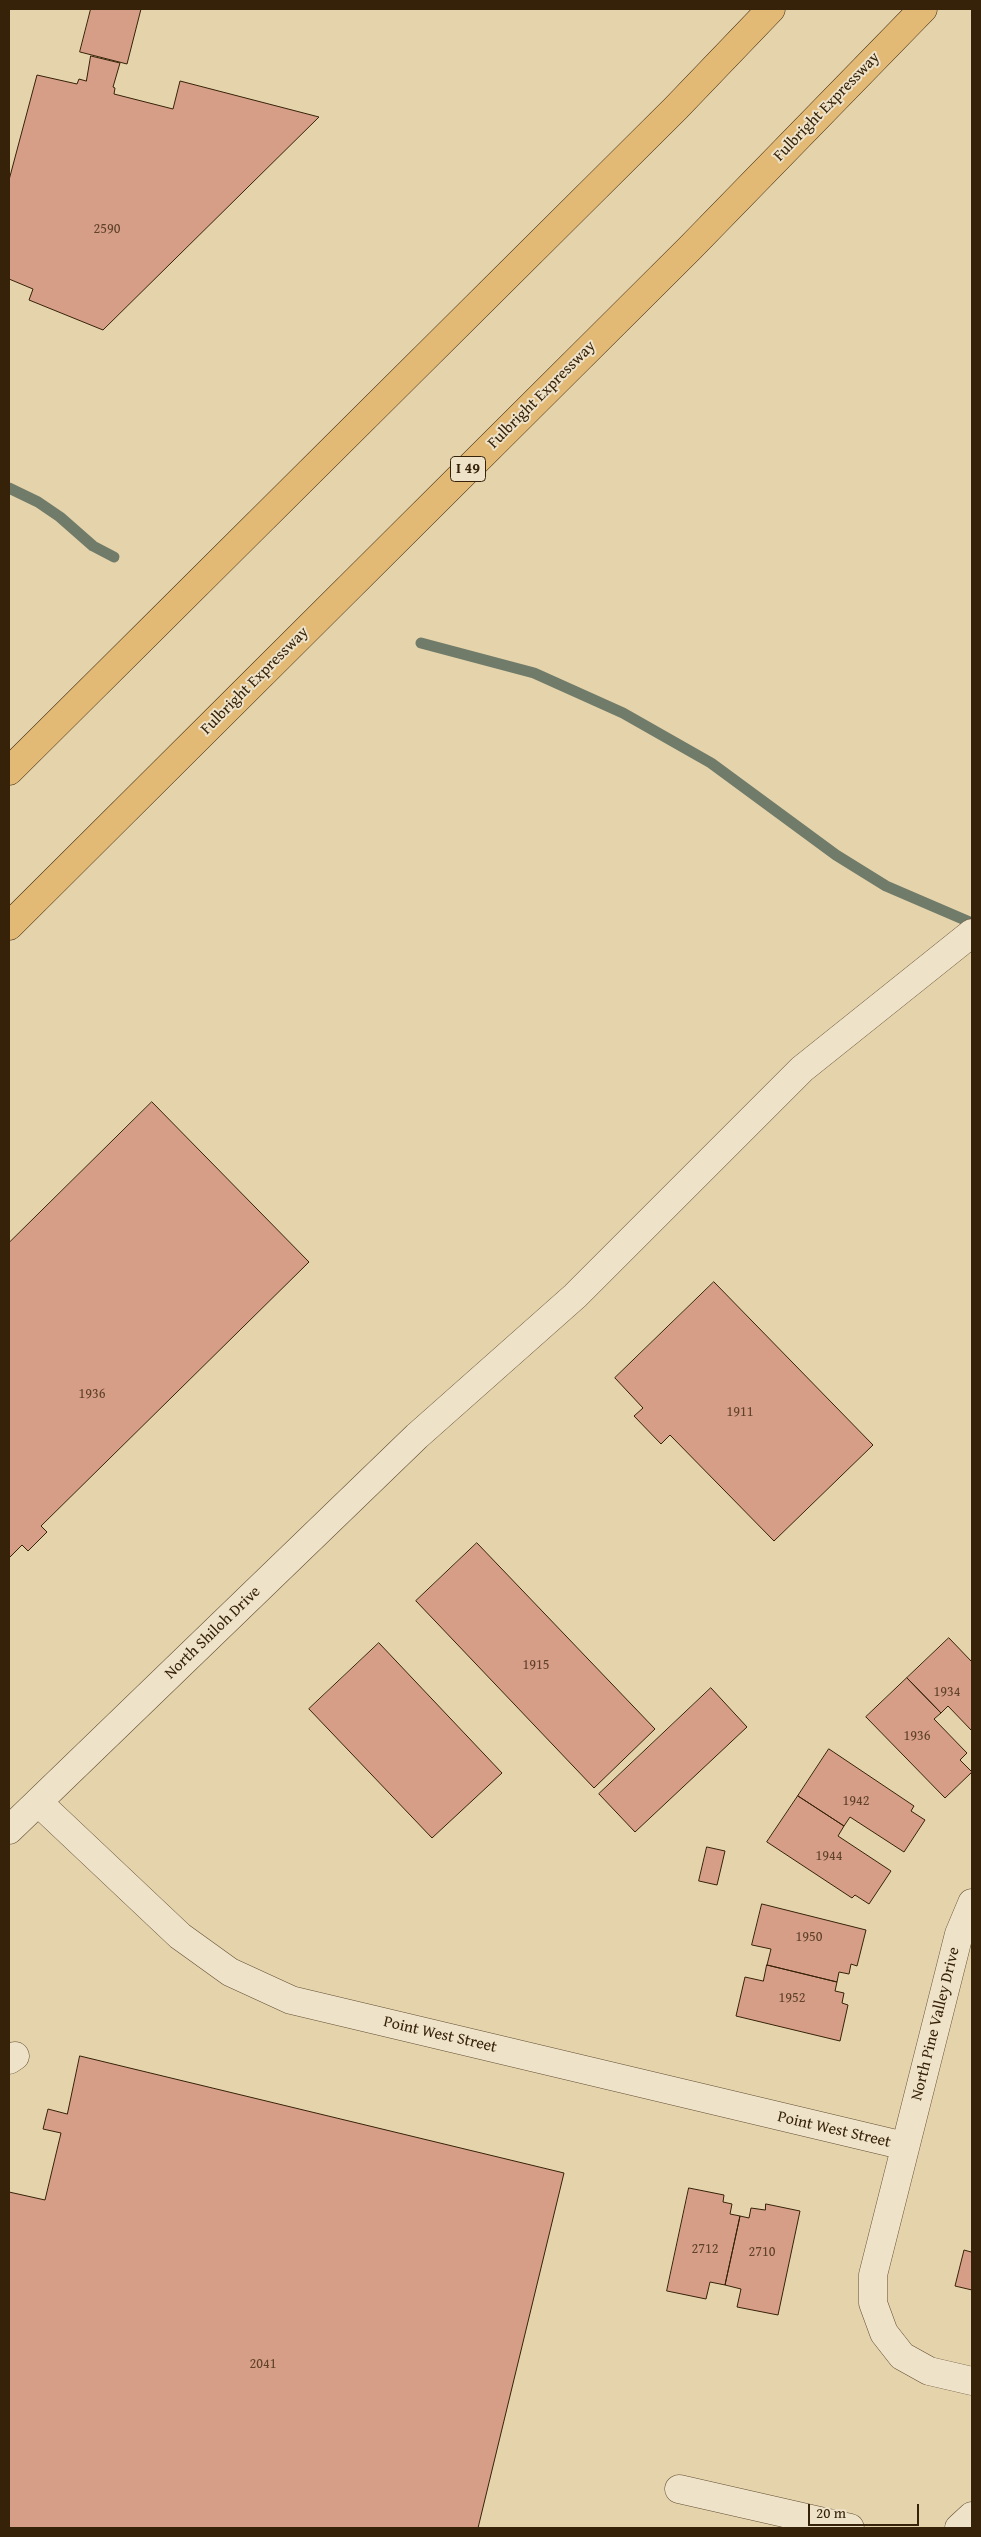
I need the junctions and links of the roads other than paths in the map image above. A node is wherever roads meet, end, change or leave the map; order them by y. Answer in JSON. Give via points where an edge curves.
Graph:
{"nodes":[{"id":1,"x":771,"y":9,"type":"edge"},
{"id":2,"x":923,"y":9,"type":"edge"},
{"id":3,"x":9,"y":771,"type":"edge"},
{"id":4,"x":9,"y":926,"type":"edge"},
{"id":5,"x":972,"y":933,"type":"edge"},
{"id":6,"x":38,"y":1802,"type":"junction"},
{"id":7,"x":9,"y":1830,"type":"edge"},
{"id":8,"x":972,"y":1904,"type":"edge"},
{"id":9,"x":905,"y":2146,"type":"junction"},
{"id":10,"x":972,"y":2381,"type":"edge"},
{"id":11,"x":679,"y":2489,"type":"dead end"},
{"id":12,"x":972,"y":2516,"type":"edge"},
{"id":13,"x":850,"y":2528,"type":"edge"},
{"id":14,"x":959,"y":2528,"type":"edge"}],
"edges":[{"from":1,"to":3,"type":"highway","via":[[662,122]]},
{"from":2,"to":4,"type":"highway","name":"Fulbright Expressway","number":"I 49","via":[[690,248]]},
{"from":5,"to":6,"type":"street","name":"North Shiloh Drive","via":[[802,1069],[575,1296],[417,1436]]},
{"from":6,"to":7,"type":"street","name":"North Shiloh Drive"},
{"from":6,"to":9,"type":"street","name":"Point West Street","via":[[180,1936],[230,1972],[291,2000]]},
{"from":8,"to":9,"type":"street","name":"North Pine Valley Drive","via":[[959,1934]]},
{"from":9,"to":10,"type":"street","name":"North Pine Valley Drive","via":[[872,2275],[873,2303],[884,2333],[902,2356],[929,2371]]},
{"from":11,"to":13,"type":"street"},
{"from":12,"to":14,"type":"street"}]}
